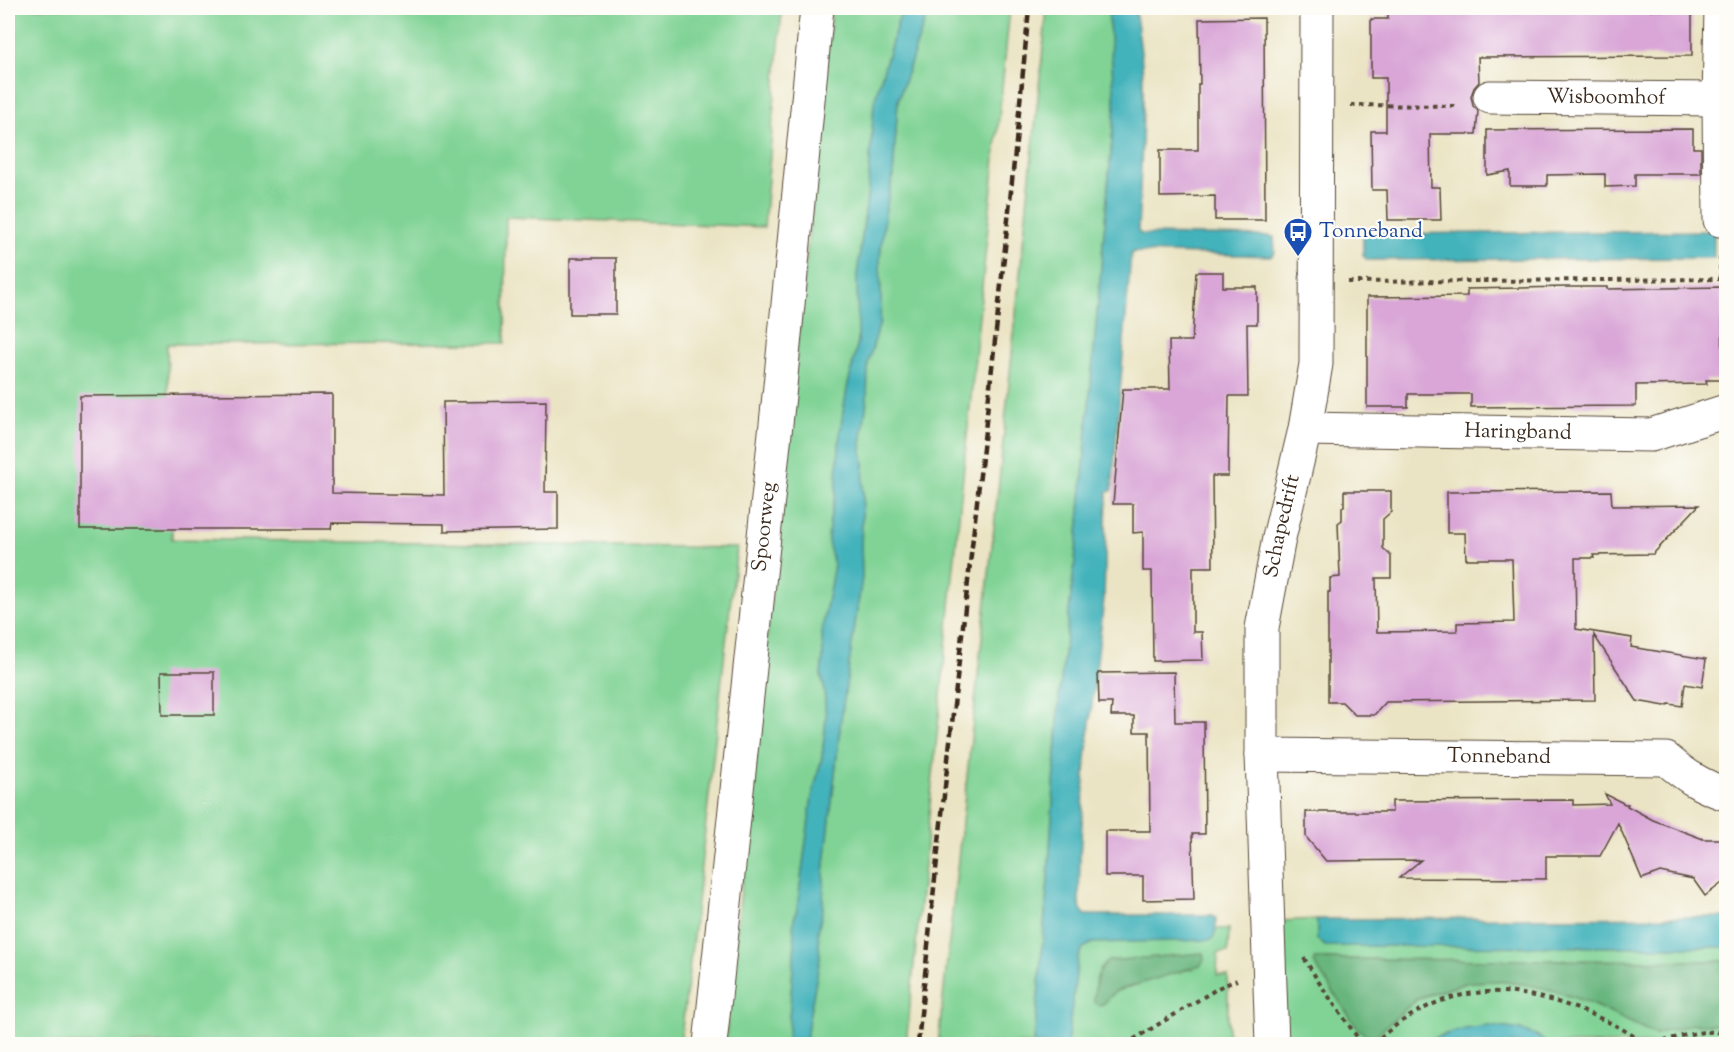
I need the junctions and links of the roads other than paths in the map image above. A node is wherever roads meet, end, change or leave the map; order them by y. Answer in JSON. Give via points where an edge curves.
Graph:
{"nodes":[{"id":1,"x":816,"y":8,"type":"edge"},
{"id":2,"x":1317,"y":8,"type":"edge"},
{"id":3,"x":1721,"y":8,"type":"edge"},
{"id":4,"x":1491,"y":97,"type":"road end"},
{"id":5,"x":1719,"y":99,"type":"junction"},
{"id":6,"x":1720,"y":220,"type":"dead end"},
{"id":7,"x":1726,"y":411,"type":"edge"},
{"id":8,"x":1305,"y":429,"type":"junction"},
{"id":9,"x":1262,"y":755,"type":"junction"},
{"id":10,"x":1726,"y":794,"type":"edge"},
{"id":11,"x":710,"y":1044,"type":"edge"},
{"id":12,"x":1272,"y":1044,"type":"edge"}],
"edges":[{"from":1,"to":11,"type":"street","name":"Spoorweg"},
{"from":2,"to":8,"type":"street","name":"Schapedrift","via":[[1316,364]]},
{"from":3,"to":5,"type":"street"},
{"from":4,"to":5,"type":"street","name":"Wisboomhof"},
{"from":5,"to":6,"type":"street"},
{"from":7,"to":8,"type":"street","name":"Haringband","via":[[1651,435]]},
{"from":8,"to":9,"type":"street","name":"Schapedrift","via":[[1262,627]]},
{"from":9,"to":10,"type":"street","name":"Tonneband","via":[[1666,759],[1707,788]]},
{"from":9,"to":12,"type":"street","name":"Schapedrift"}]}
